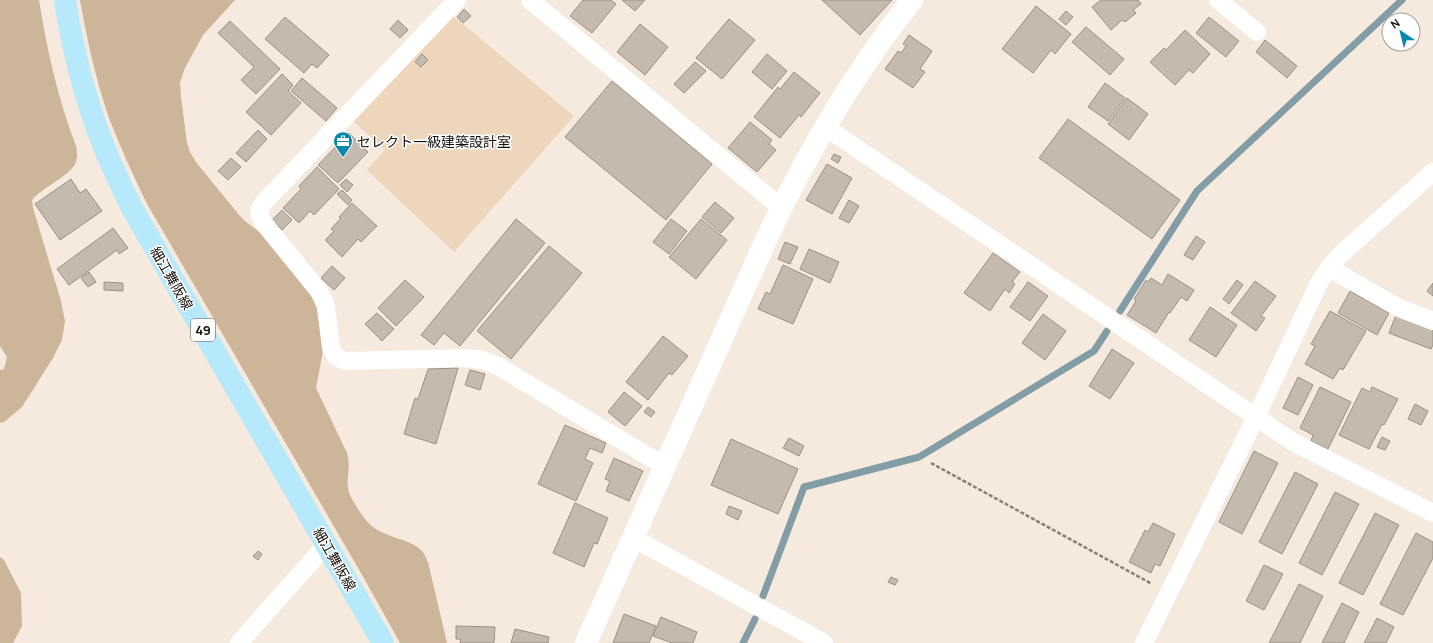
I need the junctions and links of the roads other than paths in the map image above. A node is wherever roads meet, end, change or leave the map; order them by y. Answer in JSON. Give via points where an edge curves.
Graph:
{"nodes":[{"id":1,"x":65,"y":0,"type":"edge"},
{"id":2,"x":456,"y":0,"type":"edge"},
{"id":3,"x":530,"y":0,"type":"edge"},
{"id":4,"x":912,"y":0,"type":"edge"},
{"id":5,"x":1218,"y":0,"type":"edge"},
{"id":6,"x":1257,"y":32,"type":"dead end"},
{"id":7,"x":825,"y":127,"type":"junction"},
{"id":8,"x":1433,"y":172,"type":"edge"},
{"id":9,"x":782,"y":206,"type":"junction"},
{"id":10,"x":1329,"y":268,"type":"junction"},
{"id":11,"x":1433,"y":321,"type":"edge"},
{"id":12,"x":1256,"y":417,"type":"junction"},
{"id":13,"x":666,"y":464,"type":"junction"},
{"id":14,"x":1433,"y":513,"type":"edge"},
{"id":15,"x":632,"y":539,"type":"junction"},
{"id":16,"x":327,"y":544,"type":"junction"},
{"id":17,"x":239,"y":643,"type":"edge"},
{"id":18,"x":383,"y":643,"type":"edge"},
{"id":19,"x":586,"y":643,"type":"edge"},
{"id":20,"x":824,"y":643,"type":"edge"},
{"id":21,"x":1144,"y":643,"type":"edge"}],
"edges":[{"from":1,"to":16,"type":"main road","name":"細江舞阪線","number":"49","via":[[81,79],[112,167],[133,210]]},
{"from":2,"to":13,"type":"street","via":[[264,202],[259,211],[262,221],[323,298],[331,348],[336,357],[345,361],[467,358],[483,360],[498,366],[651,458]]},
{"from":3,"to":9,"type":"street"},
{"from":4,"to":7,"type":"street","via":[[862,69]]},
{"from":5,"to":6,"type":"street"},
{"from":7,"to":9,"type":"street"},
{"from":7,"to":12,"type":"street"},
{"from":8,"to":10,"type":"street","via":[[1339,256]]},
{"from":9,"to":13,"type":"street"},
{"from":10,"to":11,"type":"street","via":[[1399,308]]},
{"from":10,"to":12,"type":"street","via":[[1320,281]]},
{"from":12,"to":14,"type":"street","via":[[1307,449]]},
{"from":12,"to":21,"type":"street"},
{"from":13,"to":15,"type":"street"},
{"from":15,"to":19,"type":"street"},
{"from":15,"to":20,"type":"street"},
{"from":16,"to":17,"type":"street"},
{"from":16,"to":18,"type":"main road","name":"細江舞阪線","number":"49"}]}
